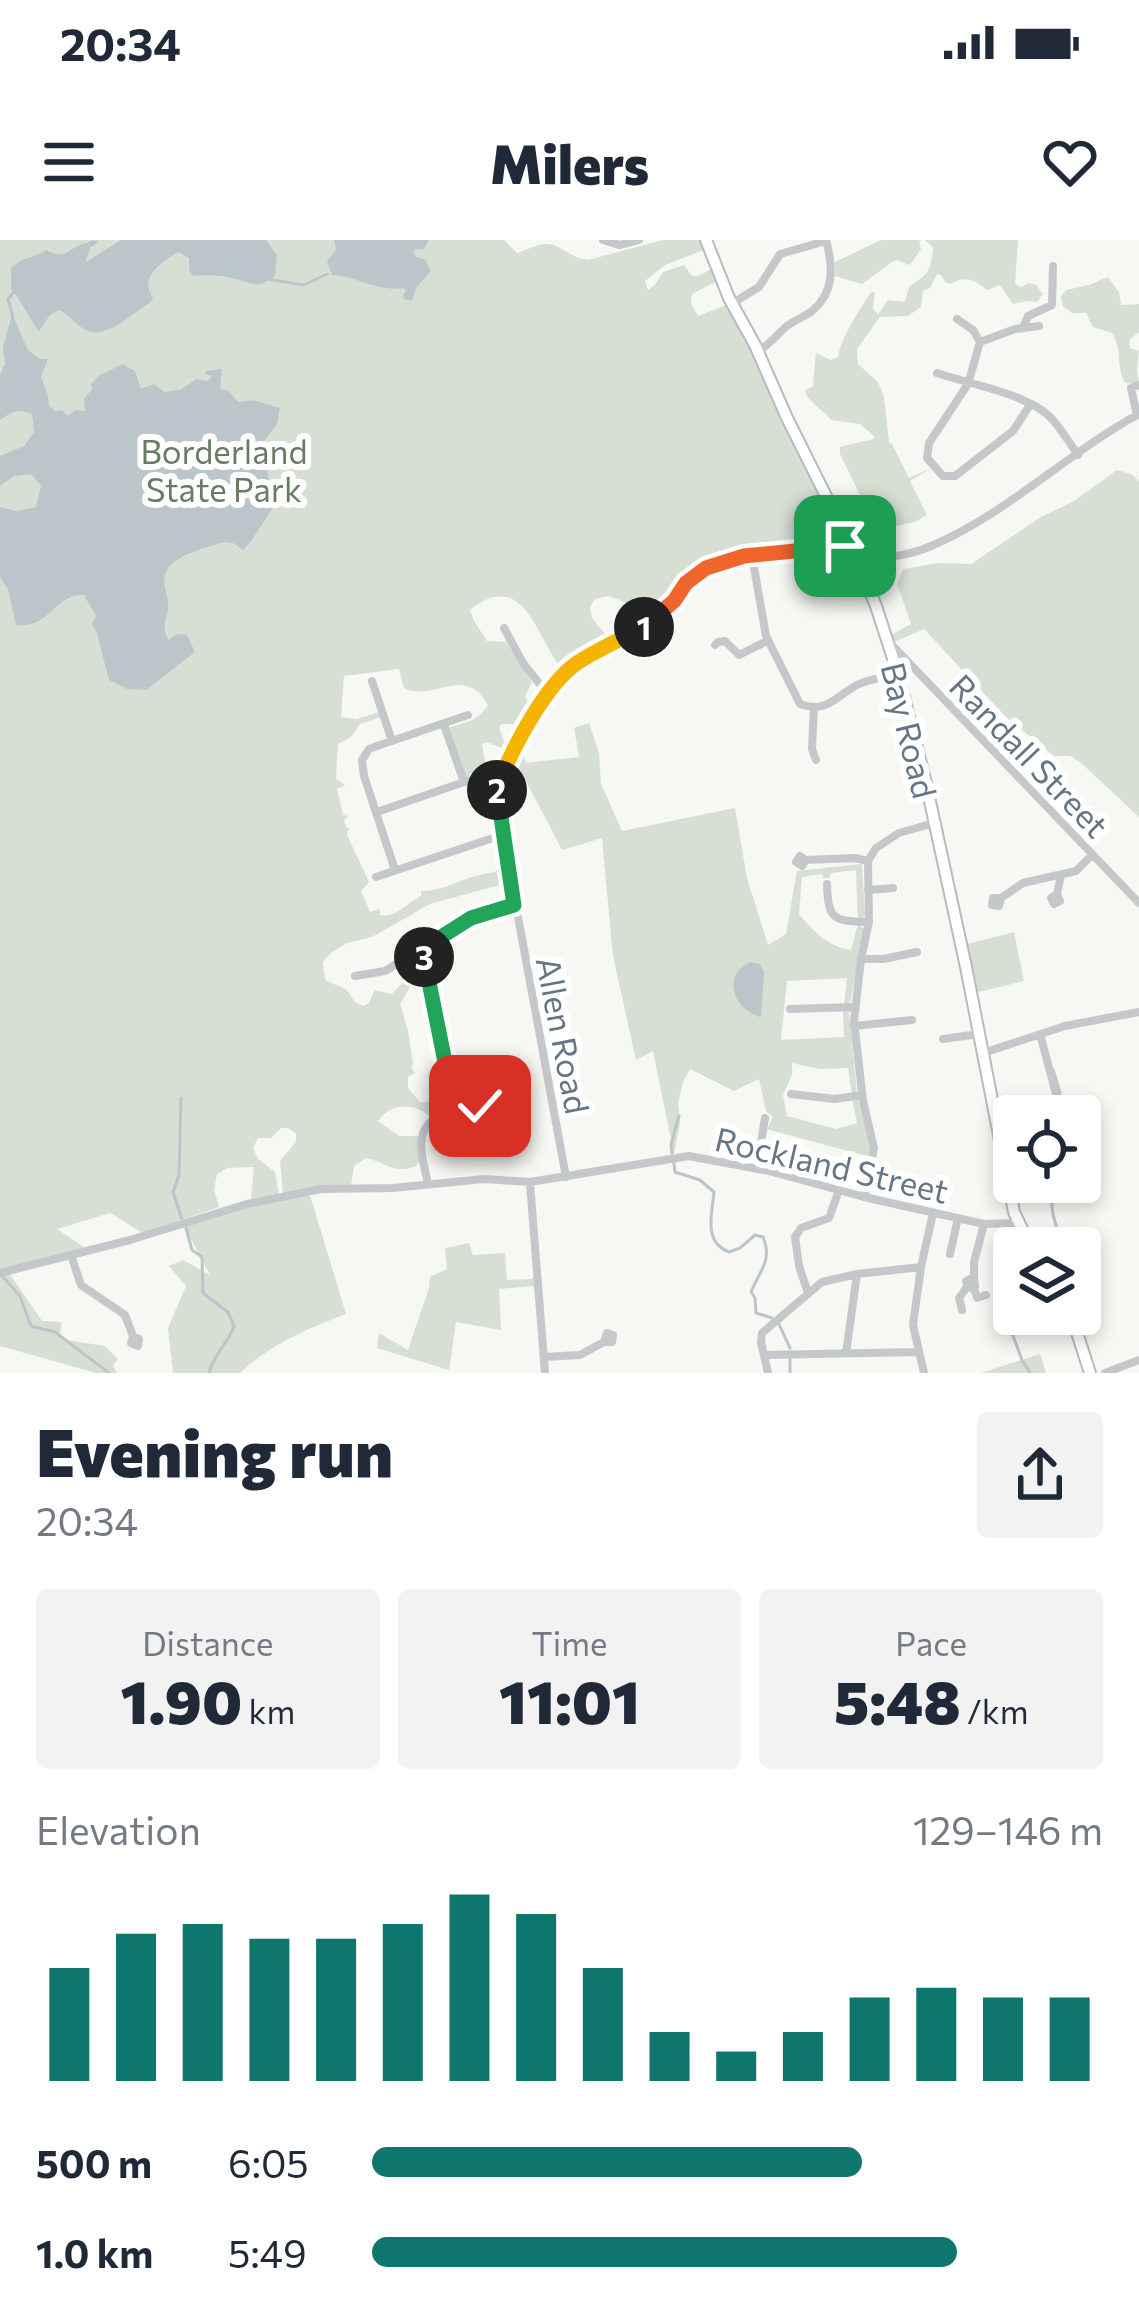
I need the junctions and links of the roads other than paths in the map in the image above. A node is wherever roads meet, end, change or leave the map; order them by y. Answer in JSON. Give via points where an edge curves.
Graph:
{"nodes":[{"id":1,"x":603,"y":240,"type":"edge"},
{"id":2,"x":639,"y":240,"type":"edge"},
{"id":3,"x":706,"y":240,"type":"edge"},
{"id":4,"x":826,"y":241,"type":"edge"},
{"id":5,"x":1053,"y":266,"type":"dead end"},
{"id":6,"x":731,"y":304,"type":"junction"},
{"id":7,"x":957,"y":320,"type":"dead end"},
{"id":8,"x":1039,"y":326,"type":"dead end"},
{"id":9,"x":1023,"y":328,"type":"junction"},
{"id":10,"x":980,"y":341,"type":"junction"},
{"id":11,"x":758,"y":351,"type":"junction"},
{"id":12,"x":937,"y":373,"type":"dead end"},
{"id":13,"x":968,"y":384,"type":"junction"},
{"id":14,"x":1139,"y":385,"type":"edge"},
{"id":15,"x":1030,"y":405,"type":"junction"},
{"id":16,"x":1138,"y":415,"type":"edge"},
{"id":17,"x":1078,"y":454,"type":"junction"},
{"id":18,"x":850,"y":546,"type":"junction"},
{"id":19,"x":752,"y":556,"type":"junction"},
{"id":20,"x":858,"y":562,"type":"junction"},
{"id":21,"x":504,"y":628,"type":"dead end"},
{"id":22,"x":887,"y":640,"type":"junction"},
{"id":23,"x":767,"y":641,"type":"junction"},
{"id":24,"x":716,"y":645,"type":"dead end"},
{"id":25,"x":898,"y":674,"type":"junction"},
{"id":26,"x":373,"y":681,"type":"dead end"},
{"id":27,"x":546,"y":692,"type":"junction"},
{"id":28,"x":814,"y":707,"type":"junction"},
{"id":29,"x":468,"y":716,"type":"dead end"},
{"id":30,"x":444,"y":724,"type":"junction"},
{"id":31,"x":392,"y":741,"type":"junction"},
{"id":32,"x":816,"y":760,"type":"dead end"},
{"id":33,"x":502,"y":775,"type":"junction"},
{"id":34,"x":464,"y":782,"type":"junction"},
{"id":35,"x":377,"y":812,"type":"junction"},
{"id":36,"x":934,"y":823,"type":"junction"},
{"id":37,"x":502,"y":835,"type":"junction"},
{"id":38,"x":1092,"y":855,"type":"junction"},
{"id":39,"x":806,"y":860,"type":"dead end"},
{"id":40,"x":868,"y":861,"type":"junction"},
{"id":41,"x":395,"y":870,"type":"junction"},
{"id":42,"x":1061,"y":875,"type":"junction"},
{"id":43,"x":376,"y":877,"type":"dead end"},
{"id":44,"x":827,"y":884,"type":"dead end"},
{"id":45,"x":893,"y":889,"type":"dead end"},
{"id":46,"x":868,"y":890,"type":"junction"},
{"id":47,"x":1057,"y":894,"type":"dead end"},
{"id":48,"x":1001,"y":898,"type":"dead end"},
{"id":49,"x":1139,"y":903,"type":"edge"},
{"id":50,"x":514,"y":905,"type":"junction"},
{"id":51,"x":868,"y":922,"type":"junction"},
{"id":52,"x":422,"y":949,"type":"junction"},
{"id":53,"x":917,"y":952,"type":"dead end"},
{"id":54,"x":861,"y":958,"type":"junction"},
{"id":55,"x":355,"y":976,"type":"dead end"},
{"id":56,"x":854,"y":1007,"type":"junction"},
{"id":57,"x":790,"y":1009,"type":"dead end"},
{"id":58,"x":1139,"y":1012,"type":"edge"},
{"id":59,"x":912,"y":1020,"type":"dead end"},
{"id":60,"x":854,"y":1026,"type":"junction"},
{"id":61,"x":979,"y":1034,"type":"junction"},
{"id":62,"x":1040,"y":1034,"type":"junction"},
{"id":63,"x":943,"y":1039,"type":"dead end"},
{"id":64,"x":982,"y":1054,"type":"junction"},
{"id":65,"x":791,"y":1094,"type":"dead end"},
{"id":66,"x":862,"y":1095,"type":"junction"},
{"id":67,"x":1056,"y":1095,"type":"edge"},
{"id":68,"x":451,"y":1105,"type":"junction"},
{"id":69,"x":480,"y":1107,"type":"dead end"},
{"id":70,"x":765,"y":1118,"type":"dead end"},
{"id":71,"x":758,"y":1168,"type":"junction"},
{"id":72,"x":566,"y":1177,"type":"junction"},
{"id":73,"x":530,"y":1183,"type":"junction"},
{"id":74,"x":428,"y":1184,"type":"junction"},
{"id":75,"x":839,"y":1190,"type":"junction"},
{"id":76,"x":864,"y":1197,"type":"junction"},
{"id":77,"x":933,"y":1213,"type":"junction"},
{"id":78,"x":958,"y":1218,"type":"junction"},
{"id":79,"x":1017,"y":1222,"type":"junction"},
{"id":80,"x":984,"y":1224,"type":"junction"},
{"id":81,"x":1020,"y":1227,"type":"edge"},
{"id":82,"x":950,"y":1254,"type":"dead end"},
{"id":83,"x":71,"y":1256,"type":"junction"},
{"id":84,"x":921,"y":1267,"type":"junction"},
{"id":85,"x":0,"y":1273,"type":"edge"},
{"id":86,"x":857,"y":1274,"type":"junction"},
{"id":87,"x":972,"y":1284,"type":"junction"},
{"id":88,"x":808,"y":1293,"type":"junction"},
{"id":89,"x":986,"y":1295,"type":"dead end"},
{"id":90,"x":962,"y":1310,"type":"dead end"},
{"id":91,"x":1078,"y":1335,"type":"edge"},
{"id":92,"x":134,"y":1336,"type":"dead end"},
{"id":93,"x":604,"y":1342,"type":"dead end"},
{"id":94,"x":846,"y":1352,"type":"junction"},
{"id":95,"x":918,"y":1352,"type":"junction"},
{"id":96,"x":764,"y":1354,"type":"junction"},
{"id":97,"x":544,"y":1357,"type":"junction"},
{"id":98,"x":1139,"y":1360,"type":"edge"},
{"id":99,"x":545,"y":1373,"type":"edge"},
{"id":100,"x":768,"y":1373,"type":"edge"},
{"id":101,"x":924,"y":1373,"type":"edge"},
{"id":102,"x":1090,"y":1373,"type":"edge"},
{"id":103,"x":1105,"y":1373,"type":"edge"}],
"edges":[{"from":1,"to":2,"type":"street"},
{"from":3,"to":6,"type":"main road","name":"Bay Road"},
{"from":4,"to":6,"type":"street","via":[[780,254],[760,287]]},
{"from":4,"to":11,"type":"street","via":[[832,274],[821,301]]},
{"from":5,"to":9,"type":"street","via":[[1052,304],[1028,316]]},
{"from":6,"to":11,"type":"main road","name":"Bay Road"},
{"from":7,"to":10,"type":"street"},
{"from":8,"to":9,"type":"street"},
{"from":9,"to":10,"type":"street"},
{"from":10,"to":13,"type":"street"},
{"from":11,"to":18,"type":"main road","name":"Bay Road"},
{"from":12,"to":13,"type":"street"},
{"from":13,"to":15,"type":"street"},
{"from":13,"to":15,"type":"street","via":[[927,451],[943,476],[955,476],[1013,431]]},
{"from":14,"to":16,"type":"street","via":[[1131,388]]},
{"from":15,"to":17,"type":"street"},
{"from":16,"to":17,"type":"street"},
{"from":17,"to":20,"type":"street","via":[[941,541]]},
{"from":18,"to":19,"type":"street","name":"Allen Road"},
{"from":18,"to":20,"type":"main road","name":"Bay Road"},
{"from":19,"to":23,"type":"street"},
{"from":19,"to":27,"type":"street","name":"Allen Road","via":[[695,574],[650,622]]},
{"from":20,"to":22,"type":"main road","name":"Bay Road"},
{"from":21,"to":27,"type":"street"},
{"from":22,"to":25,"type":"main road","name":"Bay Road"},
{"from":22,"to":38,"type":"street","name":"Randall Street"},
{"from":23,"to":24,"type":"street","via":[[739,655],[725,641]]},
{"from":23,"to":28,"type":"street","via":[[796,700]]},
{"from":25,"to":28,"type":"street"},
{"from":25,"to":36,"type":"main road","name":"Bay Road"},
{"from":26,"to":31,"type":"street"},
{"from":27,"to":33,"type":"street","name":"Allen Road"},
{"from":28,"to":32,"type":"street"},
{"from":29,"to":30,"type":"street"},
{"from":30,"to":31,"type":"street"},
{"from":30,"to":34,"type":"street"},
{"from":31,"to":35,"type":"street","via":[[362,760]]},
{"from":33,"to":34,"type":"street"},
{"from":33,"to":37,"type":"street","name":"Allen Road"},
{"from":34,"to":35,"type":"street"},
{"from":35,"to":41,"type":"street"},
{"from":36,"to":40,"type":"street","via":[[899,832]]},
{"from":36,"to":61,"type":"main road","name":"Bay Road"},
{"from":37,"to":41,"type":"street"},
{"from":37,"to":50,"type":"street","name":"Allen Road"},
{"from":38,"to":42,"type":"street"},
{"from":38,"to":49,"type":"street","name":"Randall Street"},
{"from":39,"to":40,"type":"street"},
{"from":40,"to":46,"type":"street"},
{"from":41,"to":43,"type":"street"},
{"from":42,"to":47,"type":"street"},
{"from":42,"to":48,"type":"street"},
{"from":44,"to":51,"type":"street","via":[[834,918]]},
{"from":45,"to":46,"type":"street"},
{"from":46,"to":51,"type":"street"},
{"from":50,"to":52,"type":"street","via":[[471,918]]},
{"from":50,"to":72,"type":"street","name":"Allen Road"},
{"from":51,"to":54,"type":"street"},
{"from":52,"to":55,"type":"street","via":[[385,971]]},
{"from":52,"to":68,"type":"street"},
{"from":53,"to":54,"type":"street"},
{"from":54,"to":56,"type":"street"},
{"from":56,"to":57,"type":"street"},
{"from":56,"to":60,"type":"street"},
{"from":58,"to":62,"type":"street"},
{"from":59,"to":60,"type":"street"},
{"from":60,"to":66,"type":"street"},
{"from":61,"to":63,"type":"street"},
{"from":61,"to":64,"type":"main road","name":"Bay Road"},
{"from":62,"to":64,"type":"street"},
{"from":62,"to":67,"type":"street"},
{"from":64,"to":79,"type":"main road","name":"Bay Road"},
{"from":65,"to":66,"type":"street"},
{"from":66,"to":76,"type":"street","via":[[874,1148]]},
{"from":68,"to":69,"type":"street"},
{"from":68,"to":74,"type":"street","via":[[422,1136]]},
{"from":70,"to":71,"type":"street"},
{"from":71,"to":72,"type":"street","name":"Rockland Street","via":[[688,1156]]},
{"from":71,"to":75,"type":"street","name":"Rockland Street"},
{"from":72,"to":73,"type":"street","name":"Rockland Street"},
{"from":73,"to":74,"type":"street","name":"Rockland Street"},
{"from":73,"to":97,"type":"street"},
{"from":74,"to":83,"type":"street","name":"Rockland Street","via":[[250,1203]]},
{"from":75,"to":76,"type":"street","name":"Rockland Street"},
{"from":75,"to":88,"type":"street","via":[[830,1219],[795,1237]]},
{"from":76,"to":77,"type":"street","name":"Rockland Street"},
{"from":77,"to":78,"type":"street","name":"Rockland Street"},
{"from":77,"to":84,"type":"street"},
{"from":78,"to":80,"type":"street","name":"Rockland Street"},
{"from":78,"to":82,"type":"street"},
{"from":79,"to":80,"type":"street","name":"Rockland Street"},
{"from":79,"to":81,"type":"main road","name":"Bay Road"},
{"from":80,"to":87,"type":"street"},
{"from":83,"to":85,"type":"street","name":"Rockland Street"},
{"from":83,"to":92,"type":"street","via":[[81,1286],[125,1315]]},
{"from":84,"to":86,"type":"street"},
{"from":84,"to":95,"type":"street"},
{"from":86,"to":88,"type":"street"},
{"from":86,"to":94,"type":"street"},
{"from":87,"to":89,"type":"street","via":[[977,1298]]},
{"from":87,"to":90,"type":"street","via":[[959,1298]]},
{"from":88,"to":96,"type":"street","via":[[762,1333]]},
{"from":91,"to":102,"type":"main road"},
{"from":93,"to":97,"type":"street","via":[[580,1355]]},
{"from":94,"to":95,"type":"street"},
{"from":94,"to":96,"type":"street"},
{"from":95,"to":101,"type":"street"},
{"from":96,"to":100,"type":"street"},
{"from":97,"to":99,"type":"street"},
{"from":98,"to":103,"type":"street"}]}
